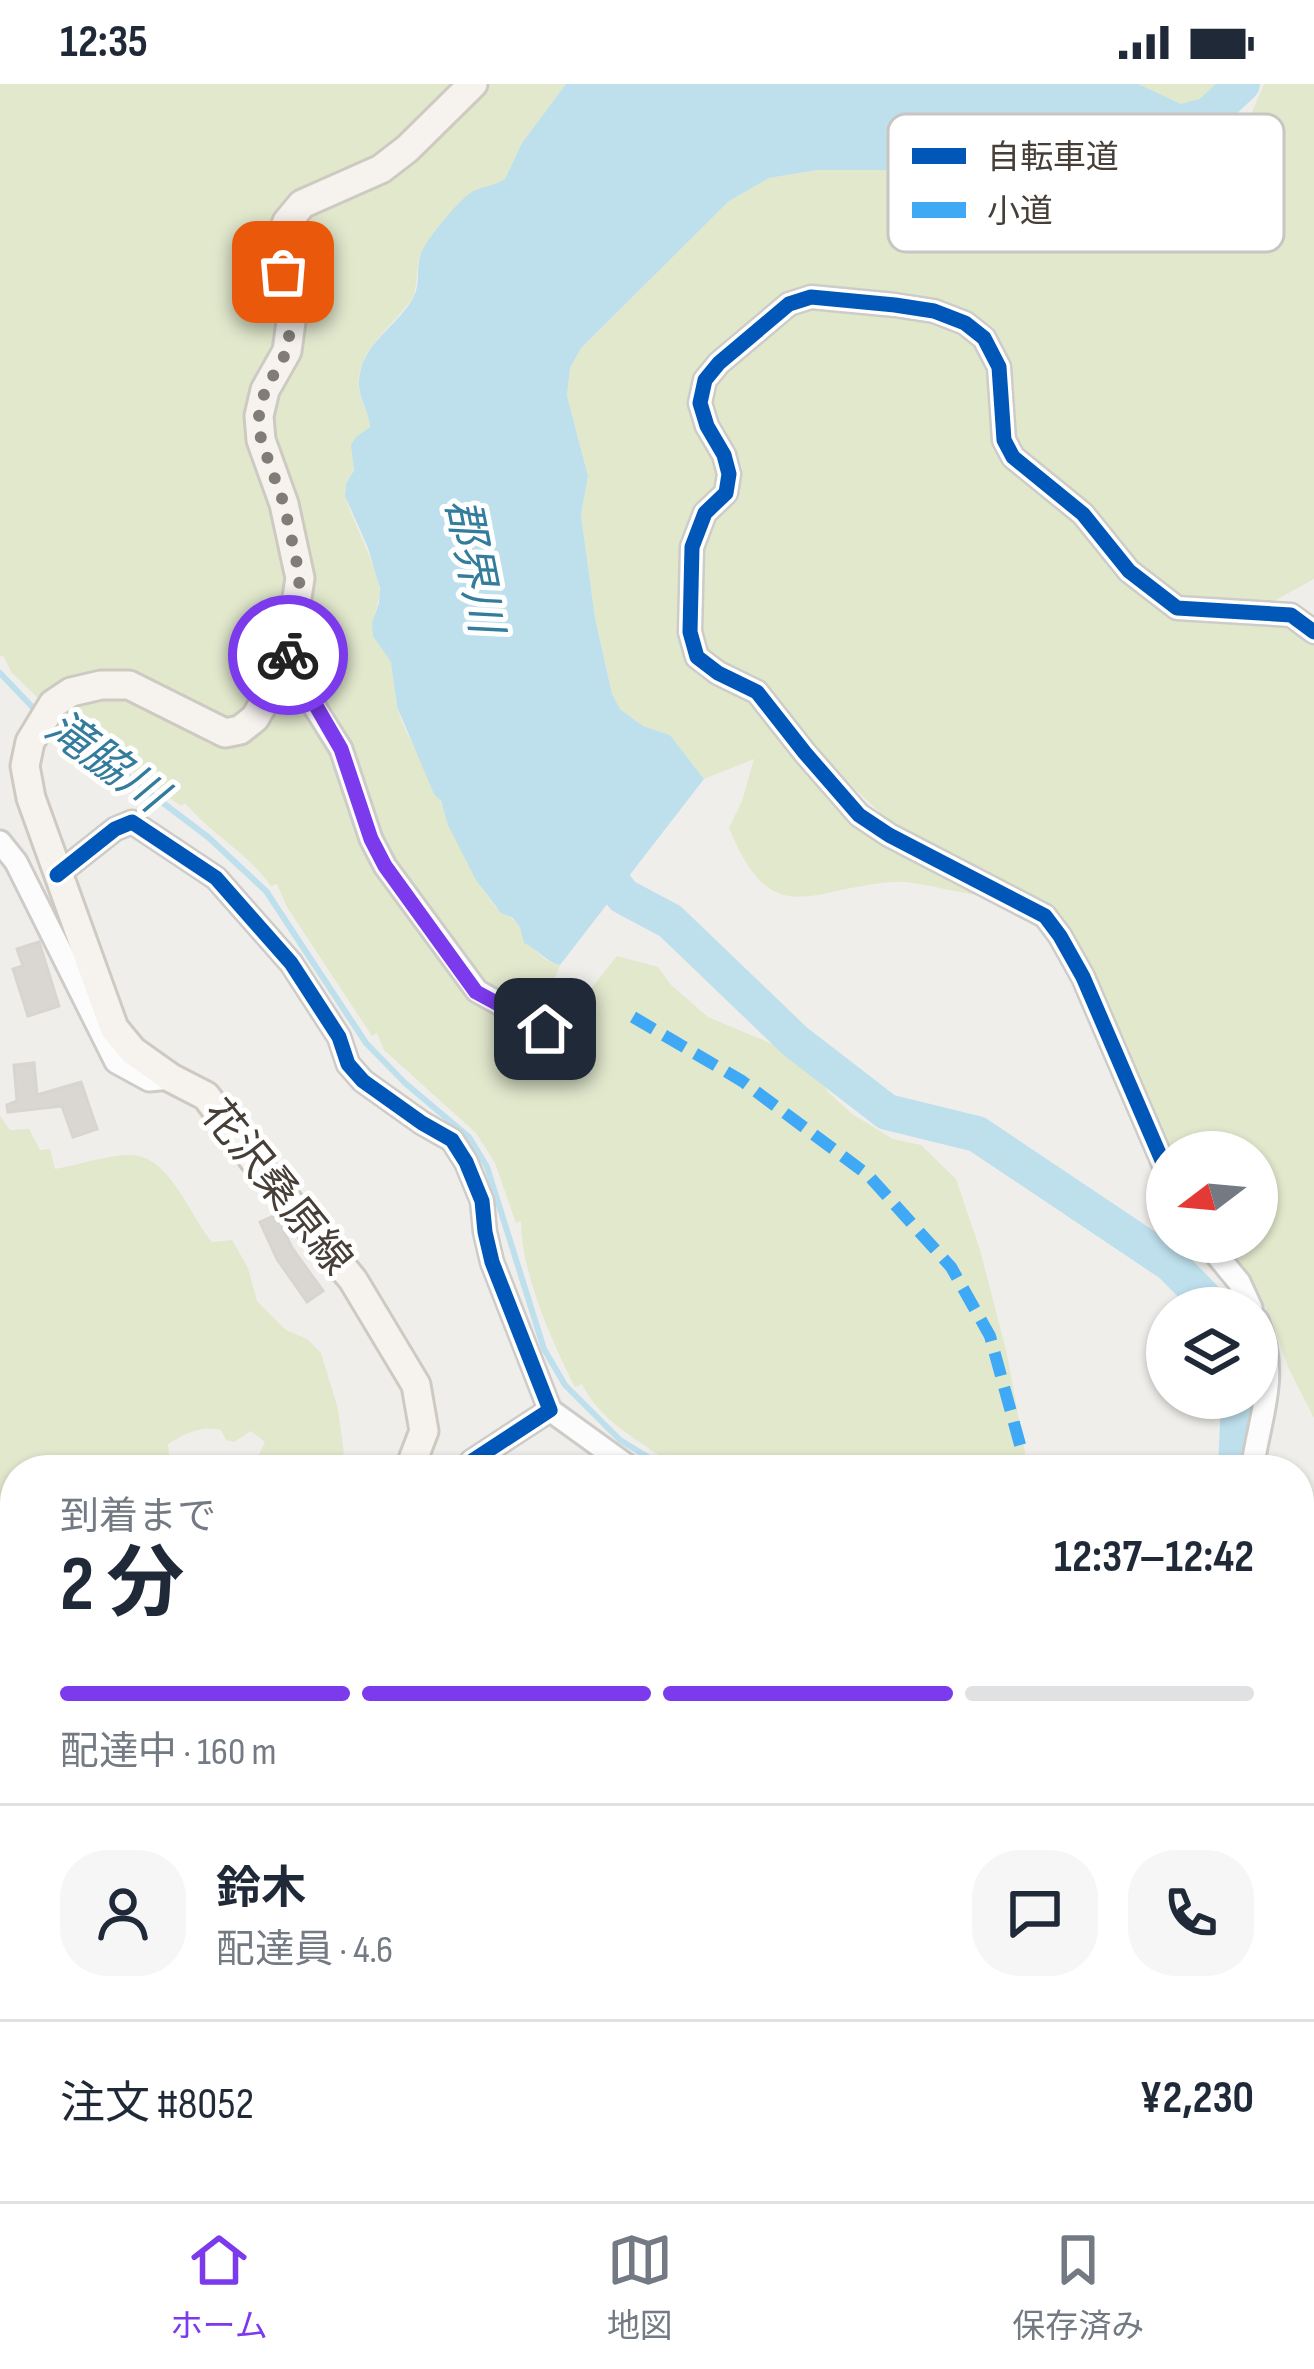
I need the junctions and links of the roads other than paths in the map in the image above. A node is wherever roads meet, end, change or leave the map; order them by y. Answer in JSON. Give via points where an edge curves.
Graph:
{"nodes":[{"id":1,"x":473,"y":84,"type":"edge"},
{"id":2,"x":1314,"y":632,"type":"edge"},
{"id":3,"x":287,"y":664,"type":"junction"},
{"id":4,"x":0,"y":842,"type":"edge"},
{"id":5,"x":57,"y":875,"type":"junction"},
{"id":6,"x":545,"y":1029,"type":"dead end"},
{"id":7,"x":171,"y":1078,"type":"junction"},
{"id":8,"x":1149,"y":1131,"type":"edge"},
{"id":9,"x":1223,"y":1263,"type":"edge"},
{"id":10,"x":1241,"y":1287,"type":"edge"},
{"id":11,"x":550,"y":1409,"type":"junction"},
{"id":12,"x":1262,"y":1419,"type":"edge"},
{"id":13,"x":415,"y":1455,"type":"edge"},
{"id":14,"x":481,"y":1455,"type":"edge"},
{"id":15,"x":613,"y":1455,"type":"edge"},
{"id":16,"x":1255,"y":1455,"type":"edge"}],
"edges":[{"from":1,"to":3,"type":"main road","name":"花沢桑原線","via":[[381,169],[302,204],[278,245],[291,322],[259,416],[300,578]]},
{"from":2,"to":8,"type":"street","via":[[1291,615],[1178,608],[1129,571],[1083,514],[1013,458],[1004,440],[999,367],[965,322],[811,297],[789,304],[705,380],[700,403],[729,474],[692,547],[697,657],[757,692],[860,815],[1045,916],[1083,977]]},
{"from":3,"to":5,"type":"main road","name":"花沢桑原線","via":[[240,730],[225,733],[129,685],[71,692],[45,715],[25,766]]},
{"from":3,"to":6,"type":"street","via":[[341,749],[385,866],[476,992]]},
{"from":4,"to":7,"type":"street","via":[[116,1062],[149,1080]]},
{"from":5,"to":7,"type":"main road","name":"花沢桑原線","via":[[114,1028]]},
{"from":5,"to":11,"type":"street","via":[[133,822],[216,878],[290,963],[363,1082],[452,1140],[466,1162],[500,1284]]},
{"from":7,"to":13,"type":"main road","name":"花沢桑原線","via":[[206,1096],[352,1280],[416,1384],[424,1431]]},
{"from":9,"to":10,"type":"street"},
{"from":11,"to":14,"type":"street"},
{"from":11,"to":15,"type":"street"},
{"from":12,"to":16,"type":"street"}]}
